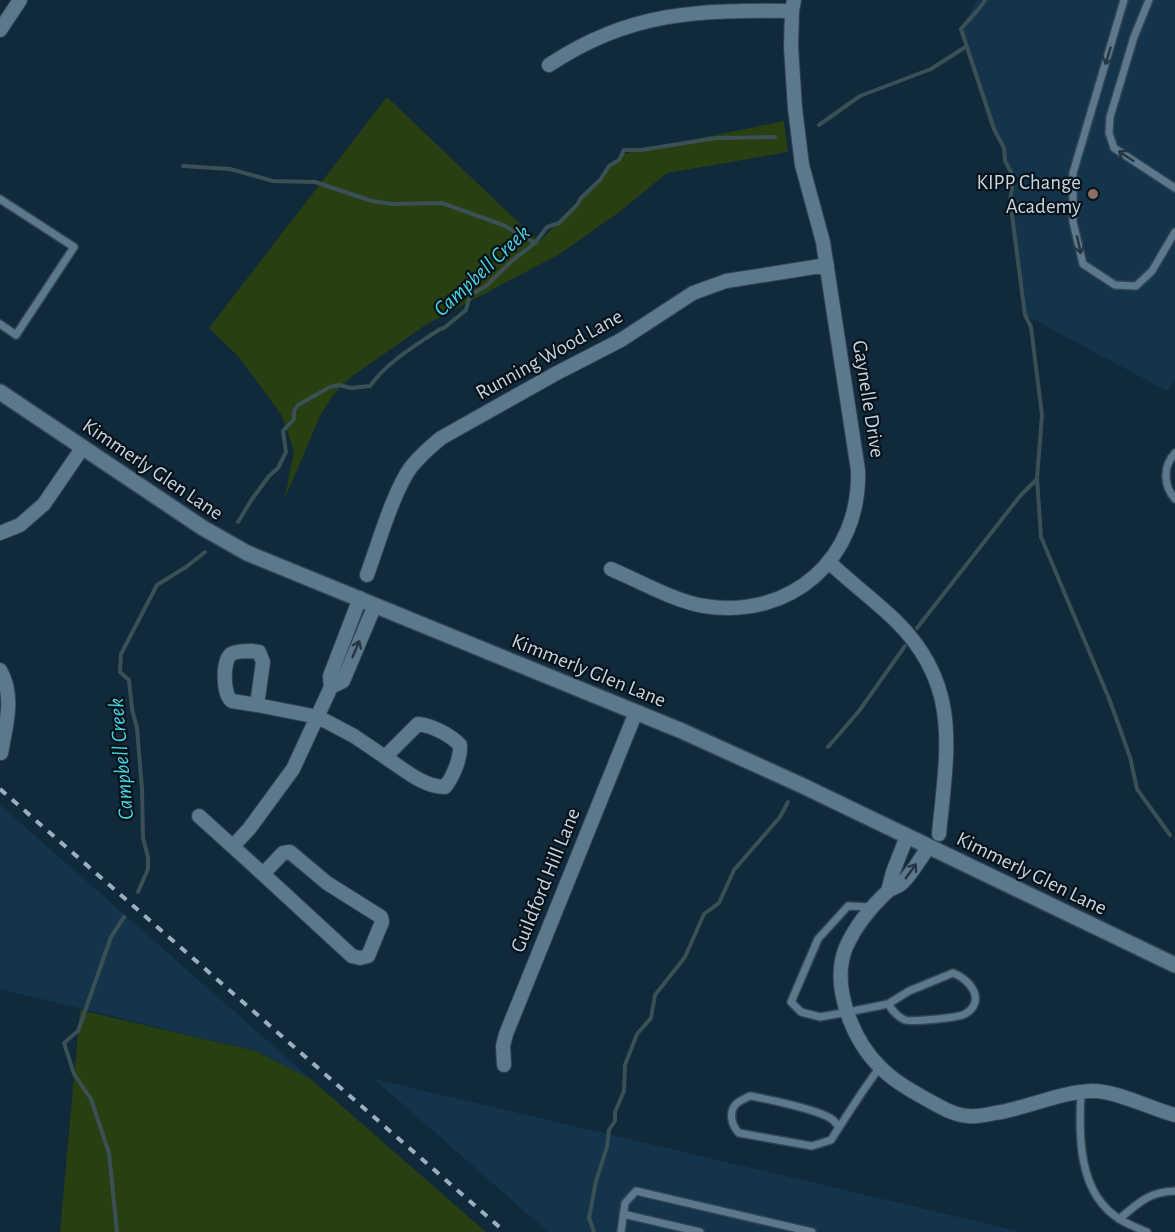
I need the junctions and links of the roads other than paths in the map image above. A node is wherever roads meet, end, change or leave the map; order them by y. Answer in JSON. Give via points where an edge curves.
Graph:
{"nodes":[{"id":1,"x":20,"y":0,"type":"edge"},
{"id":2,"x":1125,"y":0,"type":"edge"},
{"id":3,"x":1149,"y":0,"type":"edge"},
{"id":4,"x":793,"y":5,"type":"edge"},
{"id":5,"x":0,"y":30,"type":"edge"},
{"id":6,"x":549,"y":65,"type":"dead end"},
{"id":7,"x":1175,"y":188,"type":"edge"},
{"id":8,"x":0,"y":199,"type":"edge"},
{"id":9,"x":1175,"y":232,"type":"edge"},
{"id":10,"x":827,"y":265,"type":"junction"},
{"id":11,"x":0,"y":324,"type":"edge"},
{"id":12,"x":0,"y":392,"type":"edge"},
{"id":13,"x":83,"y":447,"type":"junction"},
{"id":14,"x":1175,"y":453,"type":"edge"},
{"id":15,"x":1175,"y":499,"type":"edge"},
{"id":16,"x":0,"y":533,"type":"edge"},
{"id":17,"x":829,"y":562,"type":"junction"},
{"id":18,"x":611,"y":569,"type":"dead end"},
{"id":19,"x":367,"y":575,"type":"dead end"},
{"id":20,"x":360,"y":598,"type":"junction"},
{"id":21,"x":375,"y":604,"type":"junction"},
{"id":22,"x":0,"y":670,"type":"edge"},
{"id":23,"x":331,"y":687,"type":"junction"},
{"id":24,"x":257,"y":705,"type":"dead end"},
{"id":25,"x":636,"y":712,"type":"junction"},
{"id":26,"x":318,"y":717,"type":"junction"},
{"id":27,"x":1,"y":753,"type":"edge"},
{"id":28,"x":385,"y":757,"type":"junction"},
{"id":29,"x":199,"y":816,"type":"dead end"},
{"id":30,"x":939,"y":834,"type":"dead end"},
{"id":31,"x":907,"y":836,"type":"junction"},
{"id":32,"x":233,"y":846,"type":"junction"},
{"id":33,"x":929,"y":847,"type":"junction"},
{"id":34,"x":263,"y":874,"type":"junction"},
{"id":35,"x":888,"y":891,"type":"junction"},
{"id":36,"x":874,"y":907,"type":"junction"},
{"id":37,"x":1175,"y":965,"type":"edge"},
{"id":38,"x":888,"y":1004,"type":"junction"},
{"id":39,"x":848,"y":1012,"type":"junction"},
{"id":40,"x":504,"y":1065,"type":"dead end"},
{"id":41,"x":880,"y":1067,"type":"junction"},
{"id":42,"x":1082,"y":1091,"type":"junction"},
{"id":43,"x":1175,"y":1115,"type":"edge"},
{"id":44,"x":839,"y":1127,"type":"junction"},
{"id":45,"x":1175,"y":1191,"type":"edge"},
{"id":46,"x":623,"y":1214,"type":"junction"},
{"id":47,"x":1119,"y":1219,"type":"junction"},
{"id":48,"x":621,"y":1232,"type":"edge"},
{"id":49,"x":700,"y":1232,"type":"edge"},
{"id":50,"x":812,"y":1232,"type":"edge"},
{"id":51,"x":1147,"y":1232,"type":"edge"}],
"edges":[{"from":1,"to":5,"type":"street"},
{"from":2,"to":9,"type":"lane","one_way":true,"via":[[1072,173],[1073,222],[1083,264],[1115,285],[1136,286],[1152,271]]},
{"from":7,"to":3,"type":"lane","one_way":true,"via":[[1114,148],[1109,133],[1110,117]]},
{"from":4,"to":6,"type":"street","via":[[685,13],[636,22],[577,47]]},
{"from":4,"to":10,"type":"street","name":"Gaynelle Drive","via":[[794,97],[802,165]]},
{"from":8,"to":11,"type":"lane","via":[[74,247],[16,335]]},
{"from":10,"to":17,"type":"street","name":"Gaynelle Drive","via":[[859,481],[852,522]]},
{"from":10,"to":19,"type":"street","name":"Running Wood Lane","via":[[726,281],[693,293],[621,340],[441,438],[411,468],[402,483]]},
{"from":12,"to":13,"type":"street","name":"Kimmerly Glen Lane"},
{"from":13,"to":16,"type":"street","via":[[44,504],[20,525]]},
{"from":13,"to":20,"type":"street","name":"Kimmerly Glen Lane","via":[[219,538]]},
{"from":14,"to":15,"type":"lane","via":[[1166,469],[1166,483]]},
{"from":17,"to":18,"type":"street","name":"Gaynelle Drive","via":[[796,591],[744,608],[701,605]]},
{"from":17,"to":30,"type":"street","via":[[911,637],[935,677],[948,735]]},
{"from":20,"to":21,"type":"street","name":"Kimmerly Glen Lane"},
{"from":20,"to":23,"type":"street","via":[[330,676]]},
{"from":23,"to":21,"type":"street","one_way":true,"via":[[343,681]]},
{"from":21,"to":25,"type":"street","name":"Kimmerly Glen Lane"},
{"from":22,"to":27,"type":"street","via":[[8,686],[9,702]]},
{"from":23,"to":26,"type":"street"},
{"from":24,"to":26,"type":"street"},
{"from":25,"to":31,"type":"street","name":"Kimmerly Glen Lane"},
{"from":25,"to":40,"type":"street","name":"Guildford Hill Lane","via":[[506,1034],[502,1047]]},
{"from":26,"to":28,"type":"street"},
{"from":26,"to":32,"type":"street","via":[[293,769]]},
{"from":28,"to":28,"type":"street","via":[[418,724],[442,732],[460,745],[461,751],[445,787],[425,782]]},
{"from":29,"to":32,"type":"street"},
{"from":31,"to":33,"type":"street","name":"Kimmerly Glen Lane"},
{"from":31,"to":35,"type":"street"},
{"from":32,"to":34,"type":"street"},
{"from":35,"to":33,"type":"street","one_way":true,"via":[[901,884]]},
{"from":33,"to":37,"type":"street","name":"Kimmerly Glen Lane"},
{"from":34,"to":34,"type":"street","via":[[283,853],[290,852],[327,883],[381,917],[368,956],[352,956]]},
{"from":35,"to":36,"type":"street"},
{"from":36,"to":39,"type":"street","via":[[859,924],[843,955],[842,982]]},
{"from":36,"to":39,"type":"lane","via":[[848,906],[818,939],[791,1002],[801,1012],[820,1017]]},
{"from":38,"to":38,"type":"lane","via":[[953,973],[964,977],[975,998],[972,1009],[963,1016],[906,1020]]},
{"from":38,"to":39,"type":"lane"},
{"from":39,"to":41,"type":"street","via":[[855,1030]]},
{"from":41,"to":42,"type":"street","via":[[903,1086],[967,1116],[1004,1112]]},
{"from":41,"to":44,"type":"lane"},
{"from":42,"to":43,"type":"street","via":[[1107,1092]]},
{"from":42,"to":47,"type":"lane","via":[[1079,1135],[1085,1170],[1098,1198]]},
{"from":44,"to":44,"type":"lane","via":[[831,1140],[812,1146],[740,1133],[733,1127],[732,1115],[736,1104],[750,1096],[824,1115]]},
{"from":45,"to":47,"type":"lane","via":[[1146,1196]]},
{"from":46,"to":48,"type":"lane"},
{"from":46,"to":49,"type":"lane"},
{"from":46,"to":50,"type":"lane","via":[[625,1203],[636,1191]]},
{"from":47,"to":51,"type":"lane"}]}
